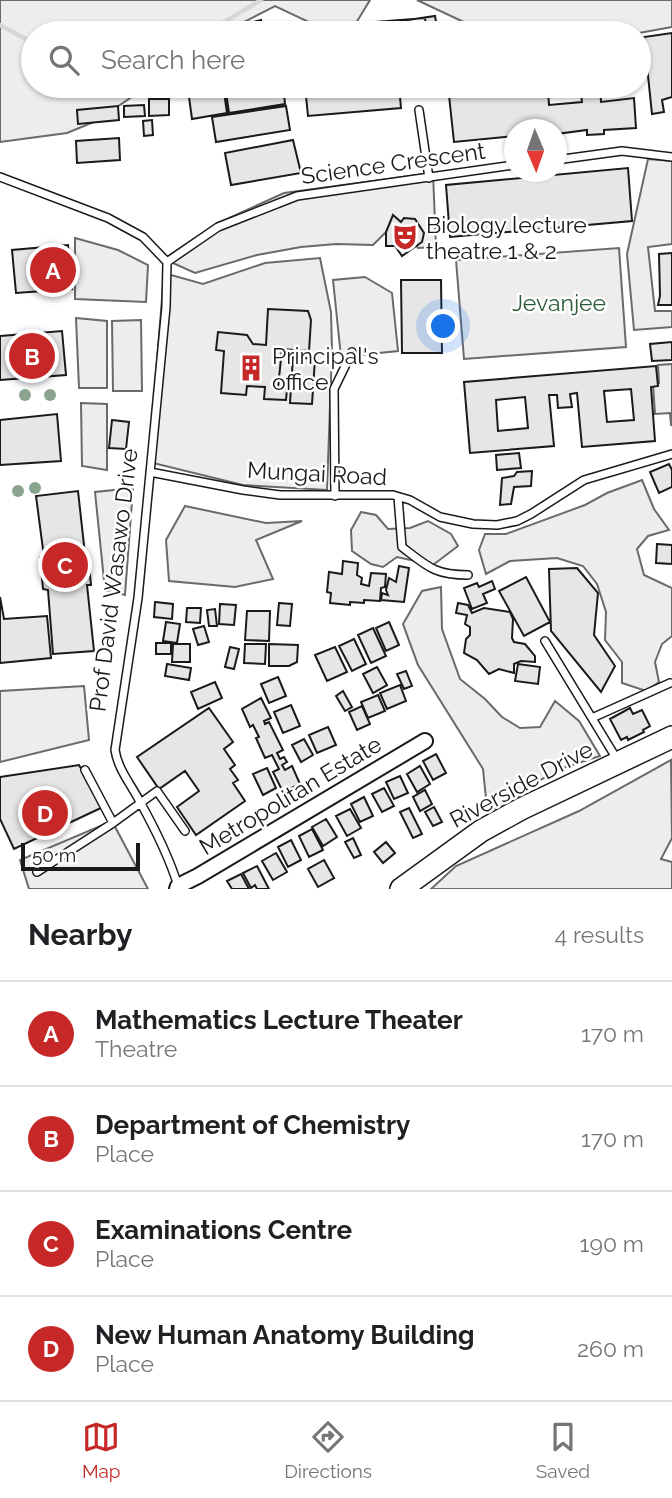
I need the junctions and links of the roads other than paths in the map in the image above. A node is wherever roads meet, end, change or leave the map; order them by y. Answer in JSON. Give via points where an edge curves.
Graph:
{"nodes":[{"id":1,"x":419,"y":110,"type":"dead end"},
{"id":2,"x":672,"y":157,"type":"edge"},
{"id":3,"x":567,"y":158,"type":"edge"},
{"id":4,"x":504,"y":166,"type":"edge"},
{"id":5,"x":0,"y":177,"type":"edge"},
{"id":6,"x":429,"y":177,"type":"junction"},
{"id":7,"x":167,"y":262,"type":"junction"},
{"id":8,"x":352,"y":352,"type":"dead end"},
{"id":9,"x":672,"y":454,"type":"edge"},
{"id":10,"x":150,"y":472,"type":"junction"},
{"id":11,"x":335,"y":496,"type":"junction"},
{"id":12,"x":398,"y":497,"type":"junction"},
{"id":13,"x":468,"y":575,"type":"dead end"},
{"id":14,"x":545,"y":641,"type":"dead end"},
{"id":15,"x":670,"y":682,"type":"dead end"},
{"id":16,"x":592,"y":718,"type":"junction"},
{"id":17,"x":672,"y":737,"type":"edge"},
{"id":18,"x":425,"y":740,"type":"dead end"},
{"id":19,"x":619,"y":762,"type":"junction"},
{"id":20,"x":85,"y":770,"type":"dead end"},
{"id":21,"x":140,"y":802,"type":"junction"},
{"id":22,"x":113,"y":823,"type":"junction"},
{"id":23,"x":186,"y":831,"type":"dead end"},
{"id":24,"x":37,"y":872,"type":"dead end"},
{"id":25,"x":178,"y":887,"type":"edge"},
{"id":26,"x":401,"y":889,"type":"edge"}],
"edges":[{"from":1,"to":6,"type":"lane"},
{"from":2,"to":3,"type":"lane","via":[[622,151]]},
{"from":4,"to":6,"type":"lane","name":"Science Crescent"},
{"from":5,"to":7,"type":"lane","via":[[108,218],[143,237]]},
{"from":6,"to":7,"type":"lane","name":"Science Crescent","via":[[297,195],[218,227]]},
{"from":7,"to":10,"type":"lane","name":"Prof David Wasawo Drive"},
{"from":8,"to":11,"type":"lane","via":[[334,389]]},
{"from":9,"to":12,"type":"lane","name":"Mungai Road","via":[[584,480],[517,522],[473,524],[440,517]]},
{"from":10,"to":11,"type":"lane","name":"Mungai Road","via":[[279,495]]},
{"from":10,"to":21,"type":"lane","name":"Prof David Wasawo Drive","via":[[138,598],[115,750]]},
{"from":11,"to":12,"type":"lane","name":"Mungai Road"},
{"from":12,"to":13,"type":"lane","via":[[402,547],[429,568],[446,575]]},
{"from":14,"to":16,"type":"lane"},
{"from":15,"to":16,"type":"lane"},
{"from":16,"to":19,"type":"lane"},
{"from":17,"to":19,"type":"street","name":"Riverside Drive"},
{"from":18,"to":25,"type":"street","name":"Metropolitan Estate"},
{"from":19,"to":26,"type":"street","name":"Riverside Drive","via":[[481,831]]},
{"from":20,"to":22,"type":"lane"},
{"from":21,"to":22,"type":"lane"},
{"from":21,"to":23,"type":"lane","via":[[160,792]]},
{"from":21,"to":25,"type":"lane","name":"Prof David Wasawo Drive"},
{"from":22,"to":24,"type":"lane"}]}
